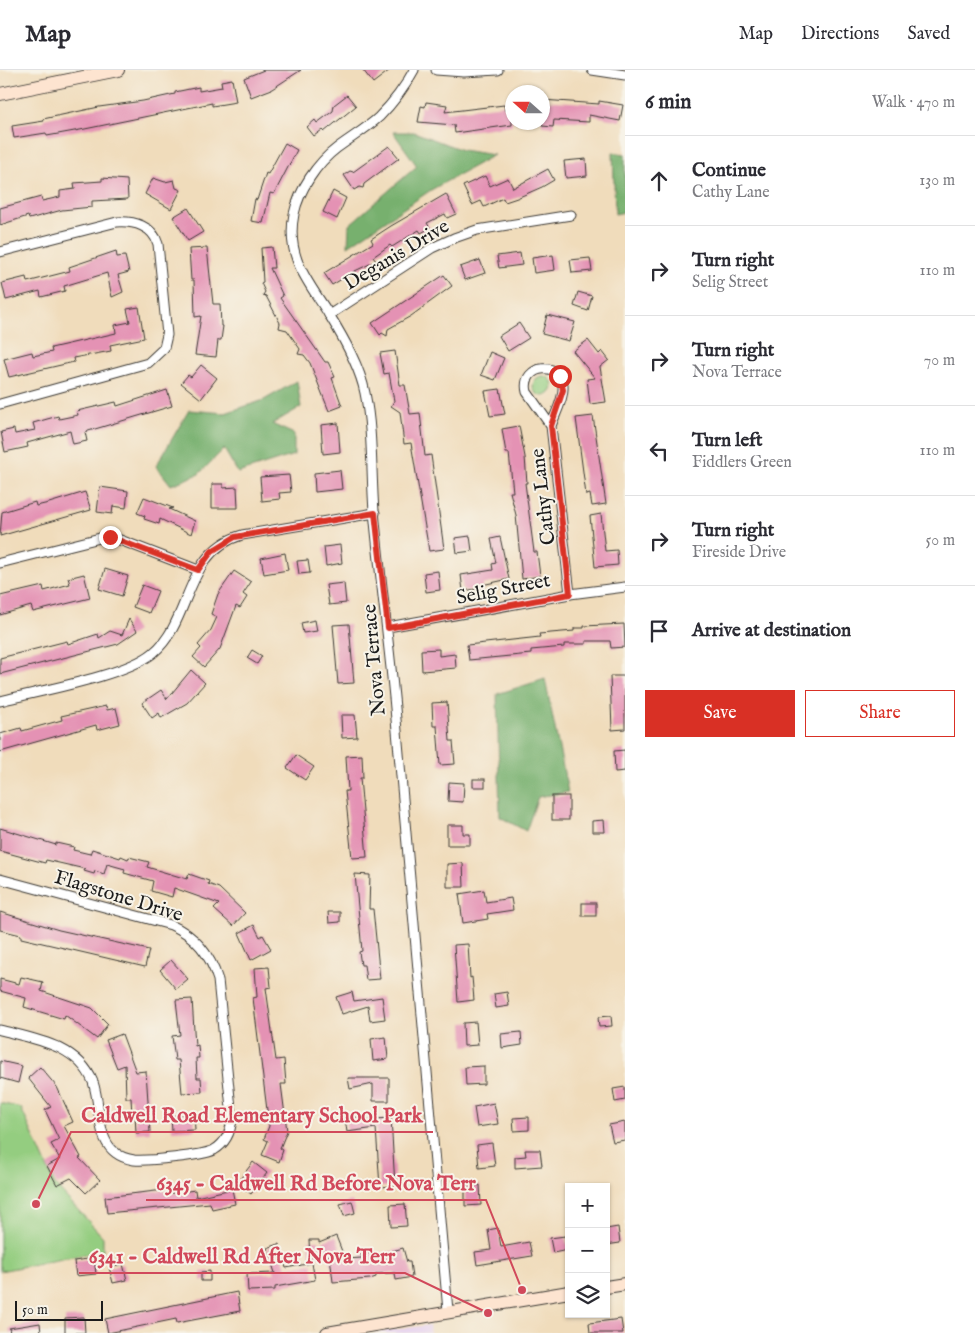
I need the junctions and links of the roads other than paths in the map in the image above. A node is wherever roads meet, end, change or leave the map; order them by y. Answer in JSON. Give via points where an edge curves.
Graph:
{"nodes":[{"id":1,"x":118,"y":70,"type":"edge"},
{"id":2,"x":414,"y":70,"type":"edge"},
{"id":3,"x":436,"y":70,"type":"edge"},
{"id":4,"x":498,"y":70,"type":"edge"},
{"id":5,"x":592,"y":70,"type":"edge"},
{"id":6,"x":625,"y":75,"type":"edge"},
{"id":7,"x":0,"y":94,"type":"edge"},
{"id":8,"x":572,"y":215,"type":"dead end"},
{"id":9,"x":0,"y":252,"type":"edge"},
{"id":10,"x":329,"y":315,"type":"junction"},
{"id":11,"x":0,"y":404,"type":"edge"},
{"id":12,"x":551,"y":426,"type":"junction"},
{"id":13,"x":375,"y":513,"type":"junction"},
{"id":14,"x":0,"y":563,"type":"edge"},
{"id":15,"x":198,"y":570,"type":"junction"},
{"id":16,"x":625,"y":587,"type":"edge"},
{"id":17,"x":570,"y":594,"type":"junction"},
{"id":18,"x":388,"y":628,"type":"junction"},
{"id":19,"x":0,"y":700,"type":"edge"},
{"id":20,"x":0,"y":879,"type":"edge"},
{"id":21,"x":0,"y":1030,"type":"edge"},
{"id":22,"x":625,"y":1284,"type":"edge"},
{"id":23,"x":610,"y":1286,"type":"edge"},
{"id":24,"x":565,"y":1293,"type":"edge"},
{"id":25,"x":448,"y":1311,"type":"junction"},
{"id":26,"x":327,"y":1333,"type":"edge"}],
"edges":[{"from":1,"to":7,"type":"street"},
{"from":2,"to":10,"type":"street","name":"Nova Terrace","via":[[398,96],[379,117],[321,163],[304,188],[297,206],[293,220],[294,249],[306,283]]},
{"from":3,"to":4,"type":"street"},
{"from":5,"to":6,"type":"street"},
{"from":8,"to":10,"type":"street","name":"Deganis Drive","via":[[477,230],[454,238],[432,248]]},
{"from":9,"to":11,"type":"street","via":[[117,222],[145,227],[154,234],[158,244],[167,335],[160,353],[142,366]]},
{"from":10,"to":13,"type":"street","name":"Nova Terrace","via":[[359,370],[364,386]]},
{"from":12,"to":12,"type":"street","name":"Cathy Lane","via":[[561,400],[563,382],[556,372],[545,367],[529,375],[526,386]]},
{"from":12,"to":17,"type":"street","name":"Cathy Lane"},
{"from":13,"to":15,"type":"street","via":[[235,537],[212,551]]},
{"from":13,"to":18,"type":"street","name":"Nova Terrace"},
{"from":14,"to":15,"type":"street","via":[[104,537]]},
{"from":15,"to":19,"type":"street","via":[[167,637],[146,658],[119,670]]},
{"from":16,"to":17,"type":"street","name":"Selig Street"},
{"from":17,"to":18,"type":"street","name":"Selig Street"},
{"from":18,"to":25,"type":"street","name":"Nova Terrace"},
{"from":20,"to":21,"type":"street","name":"Flagstone Drive","via":[[170,925],[200,945],[218,980],[232,1118],[229,1133],[212,1151],[136,1160],[126,1158],[112,1150],[105,1140],[92,1082],[78,1060],[51,1044]]},
{"from":22,"to":23,"type":"street"},
{"from":24,"to":25,"type":"street"},
{"from":25,"to":26,"type":"street"}]}
